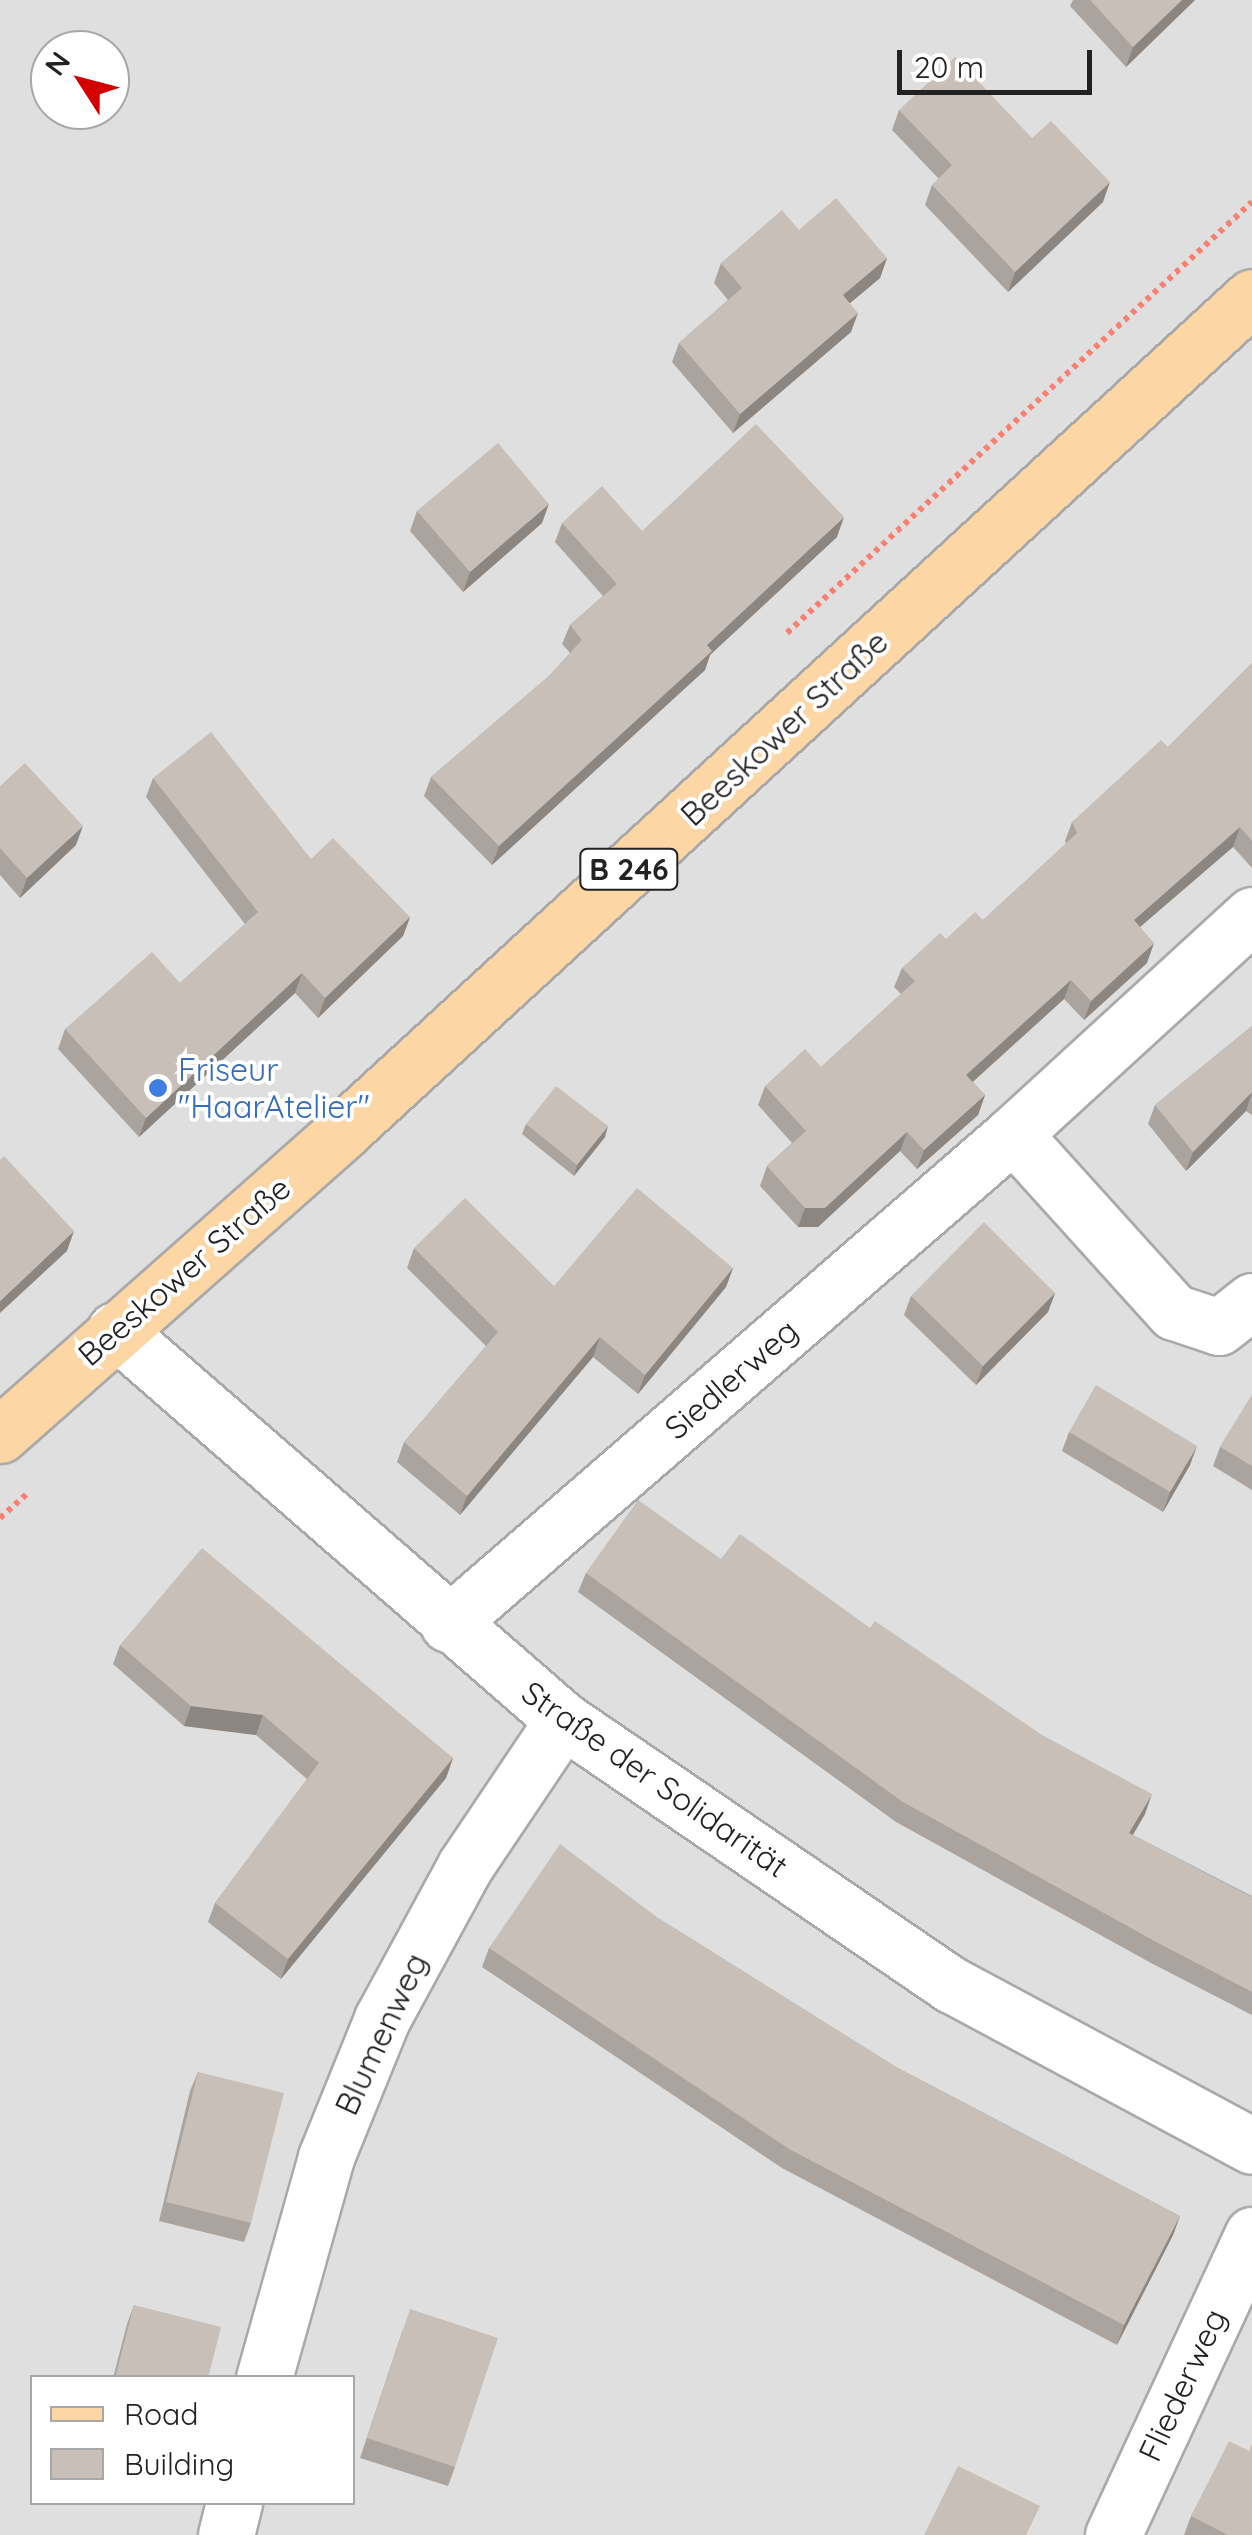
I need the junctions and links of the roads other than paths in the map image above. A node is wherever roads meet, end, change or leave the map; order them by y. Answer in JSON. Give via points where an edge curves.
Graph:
{"nodes":[{"id":1,"x":1252,"y":296,"type":"edge"},
{"id":2,"x":1252,"y":915,"type":"edge"},
{"id":3,"x":1013,"y":1134,"type":"junction"},
{"id":4,"x":1252,"y":1301,"type":"edge"},
{"id":5,"x":115,"y":1330,"type":"junction"},
{"id":6,"x":0,"y":1435,"type":"edge"},
{"id":7,"x":448,"y":1624,"type":"junction"},
{"id":8,"x":564,"y":1720,"type":"junction"},
{"id":9,"x":1252,"y":2146,"type":"edge"},
{"id":10,"x":1252,"y":2235,"type":"edge"},
{"id":11,"x":265,"y":2375,"type":"edge"},
{"id":12,"x":233,"y":2505,"type":"edge"},
{"id":13,"x":226,"y":2535,"type":"edge"},
{"id":14,"x":1112,"y":2535,"type":"edge"}],
"edges":[{"from":1,"to":5,"type":"main road","name":"Beeskower Straße","number":"B 246","via":[[341,1134]]},
{"from":2,"to":3,"type":"street","name":"Siedlerweg"},
{"from":3,"to":4,"type":"street","via":[[1174,1312],[1219,1327]]},
{"from":3,"to":7,"type":"street","name":"Siedlerweg"},
{"from":5,"to":6,"type":"main road","name":"Beeskower Straße","number":"B 246"},
{"from":5,"to":7,"type":"street","name":"Straße der Solidarität"},
{"from":7,"to":8,"type":"street","name":"Straße der Solidarität"},
{"from":8,"to":9,"type":"street","name":"Straße der Solidarität","via":[[952,1985]]},
{"from":8,"to":11,"type":"street","name":"Blumenweg","via":[[466,1866],[382,2019],[326,2157]]},
{"from":10,"to":14,"type":"street","name":"Fliederweg"},
{"from":12,"to":13,"type":"street"}]}
